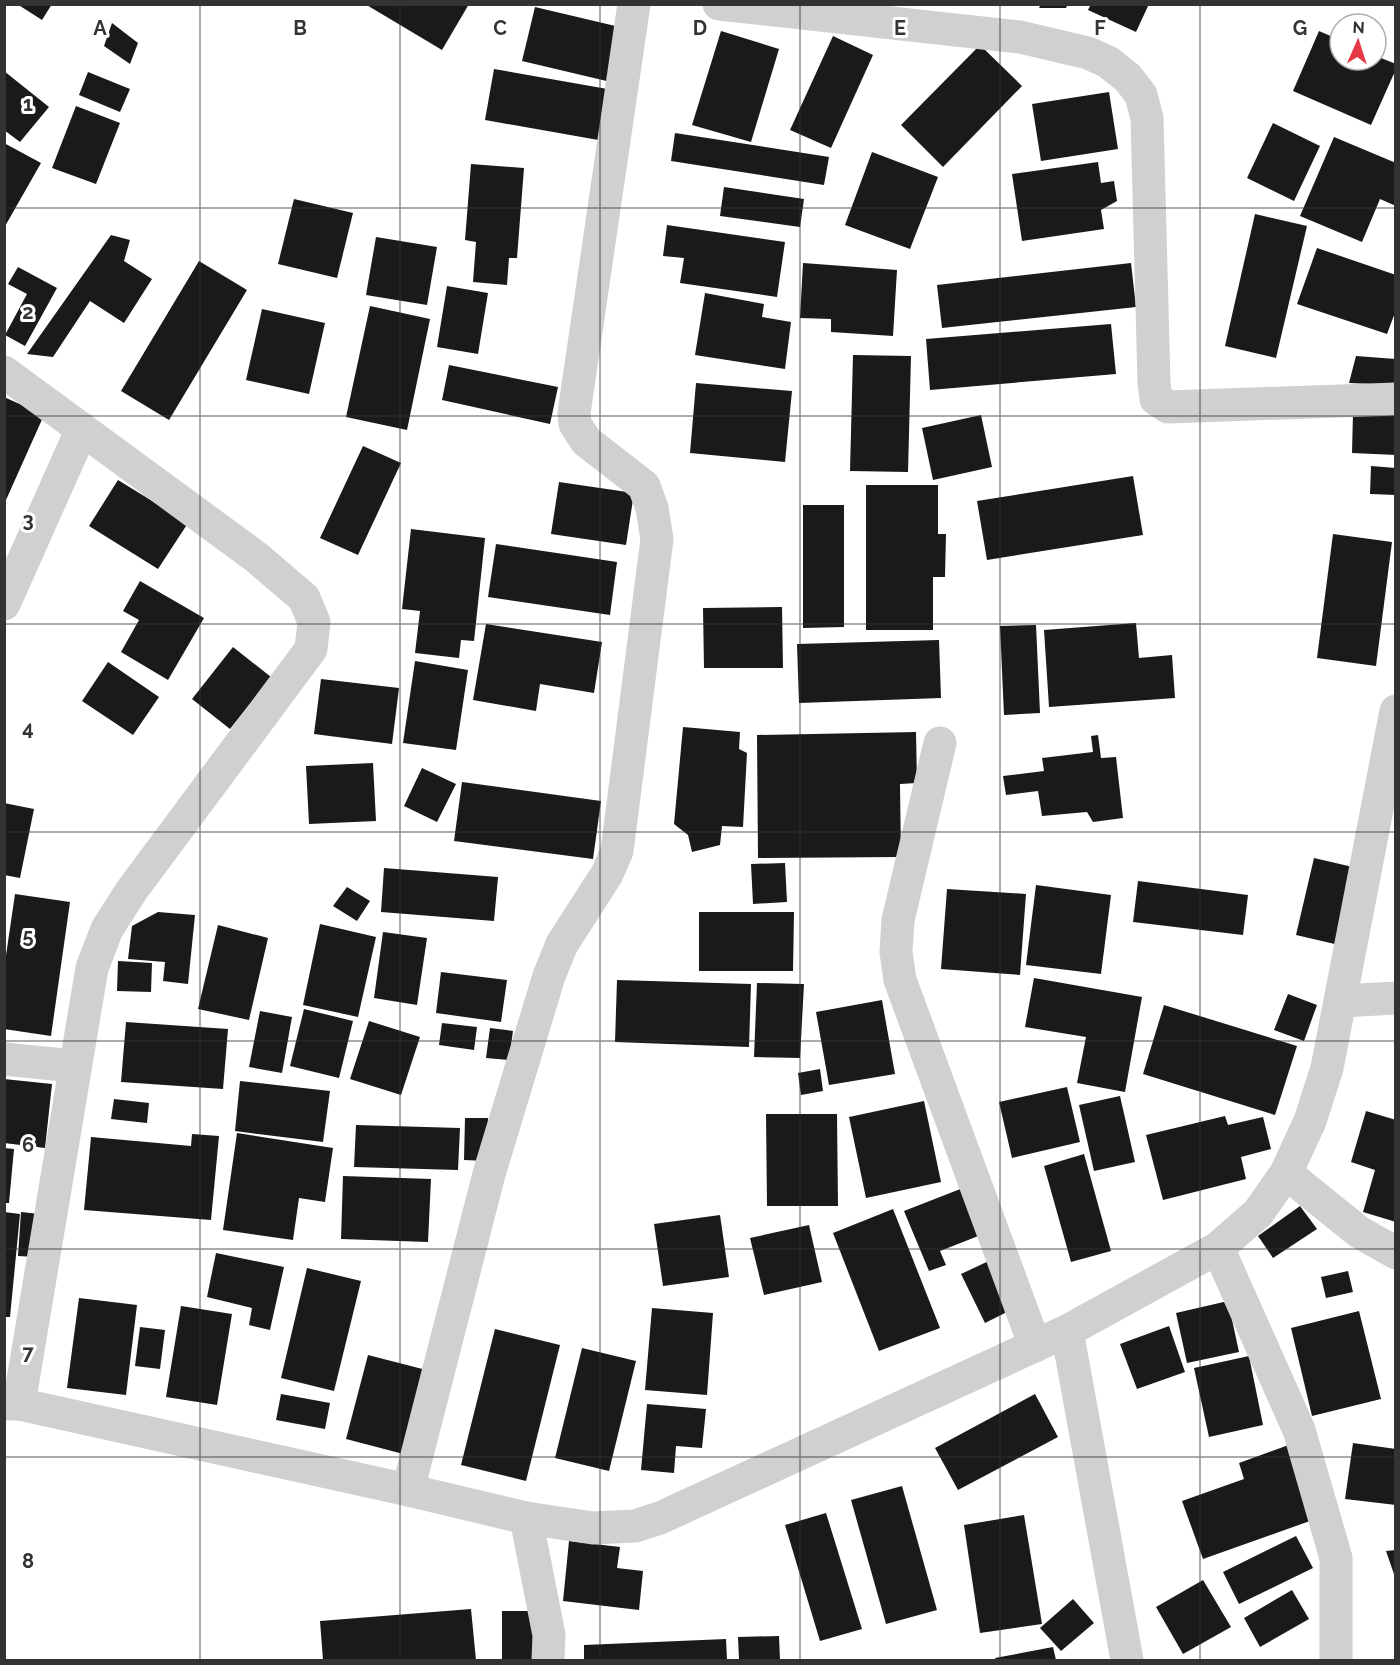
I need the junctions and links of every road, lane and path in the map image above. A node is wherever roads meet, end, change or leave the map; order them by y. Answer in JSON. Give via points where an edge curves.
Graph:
{"nodes":[{"id":1,"x":634,"y":4,"type":"edge"},
{"id":2,"x":719,"y":4,"type":"edge"},
{"id":3,"x":4,"y":372,"type":"edge"},
{"id":4,"x":1395,"y":399,"type":"edge"},
{"id":5,"x":82,"y":429,"type":"junction"},
{"id":6,"x":4,"y":604,"type":"edge"},
{"id":7,"x":1395,"y":711,"type":"edge"},
{"id":8,"x":940,"y":743,"type":"dead end"},
{"id":9,"x":1395,"y":998,"type":"edge"},
{"id":10,"x":1341,"y":1001,"type":"junction"},
{"id":11,"x":4,"y":1059,"type":"edge"},
{"id":12,"x":74,"y":1066,"type":"junction"},
{"id":13,"x":1286,"y":1173,"type":"junction"},
{"id":14,"x":1218,"y":1248,"type":"junction"},
{"id":15,"x":1395,"y":1253,"type":"edge"},
{"id":16,"x":1067,"y":1331,"type":"junction"},
{"id":17,"x":1035,"y":1346,"type":"junction"},
{"id":18,"x":12,"y":1404,"type":"edge"},
{"id":19,"x":408,"y":1490,"type":"junction"},
{"id":20,"x":526,"y":1518,"type":"junction"},
{"id":21,"x":548,"y":1660,"type":"edge"},
{"id":22,"x":1127,"y":1660,"type":"edge"},
{"id":23,"x":1336,"y":1660,"type":"edge"}],
"edges":[{"from":1,"to":19,"type":"street","via":[[574,413],[575,424],[586,441],[644,486],[657,539],[617,851],[607,874],[562,944],[549,976],[489,1174]]},
{"from":2,"to":4,"type":"street","via":[[1020,37],[1088,53],[1108,62],[1141,95],[1147,118],[1156,399],[1168,407]]},
{"from":3,"to":5,"type":"street"},
{"from":5,"to":6,"type":"street"},
{"from":5,"to":12,"type":"street","via":[[256,557],[304,598],[314,622],[311,649],[107,929],[92,968]]},
{"from":7,"to":10,"type":"street"},
{"from":8,"to":17,"type":"street","via":[[898,920],[896,952],[900,980]]},
{"from":9,"to":10,"type":"street"},
{"from":10,"to":13,"type":"street","via":[[1327,1068],[1310,1120]]},
{"from":11,"to":12,"type":"street"},
{"from":12,"to":18,"type":"street"},
{"from":13,"to":14,"type":"street","via":[[1258,1213]]},
{"from":13,"to":15,"type":"street","via":[[1359,1232]]},
{"from":14,"to":16,"type":"street"},
{"from":14,"to":23,"type":"street","via":[[1299,1430],[1336,1558]]},
{"from":16,"to":17,"type":"street"},
{"from":16,"to":22,"type":"street"},
{"from":17,"to":20,"type":"street","via":[[660,1518],[635,1526],[593,1528]]},
{"from":18,"to":19,"type":"street"},
{"from":19,"to":20,"type":"street"},
{"from":20,"to":21,"type":"street","via":[[549,1635]]}]}
